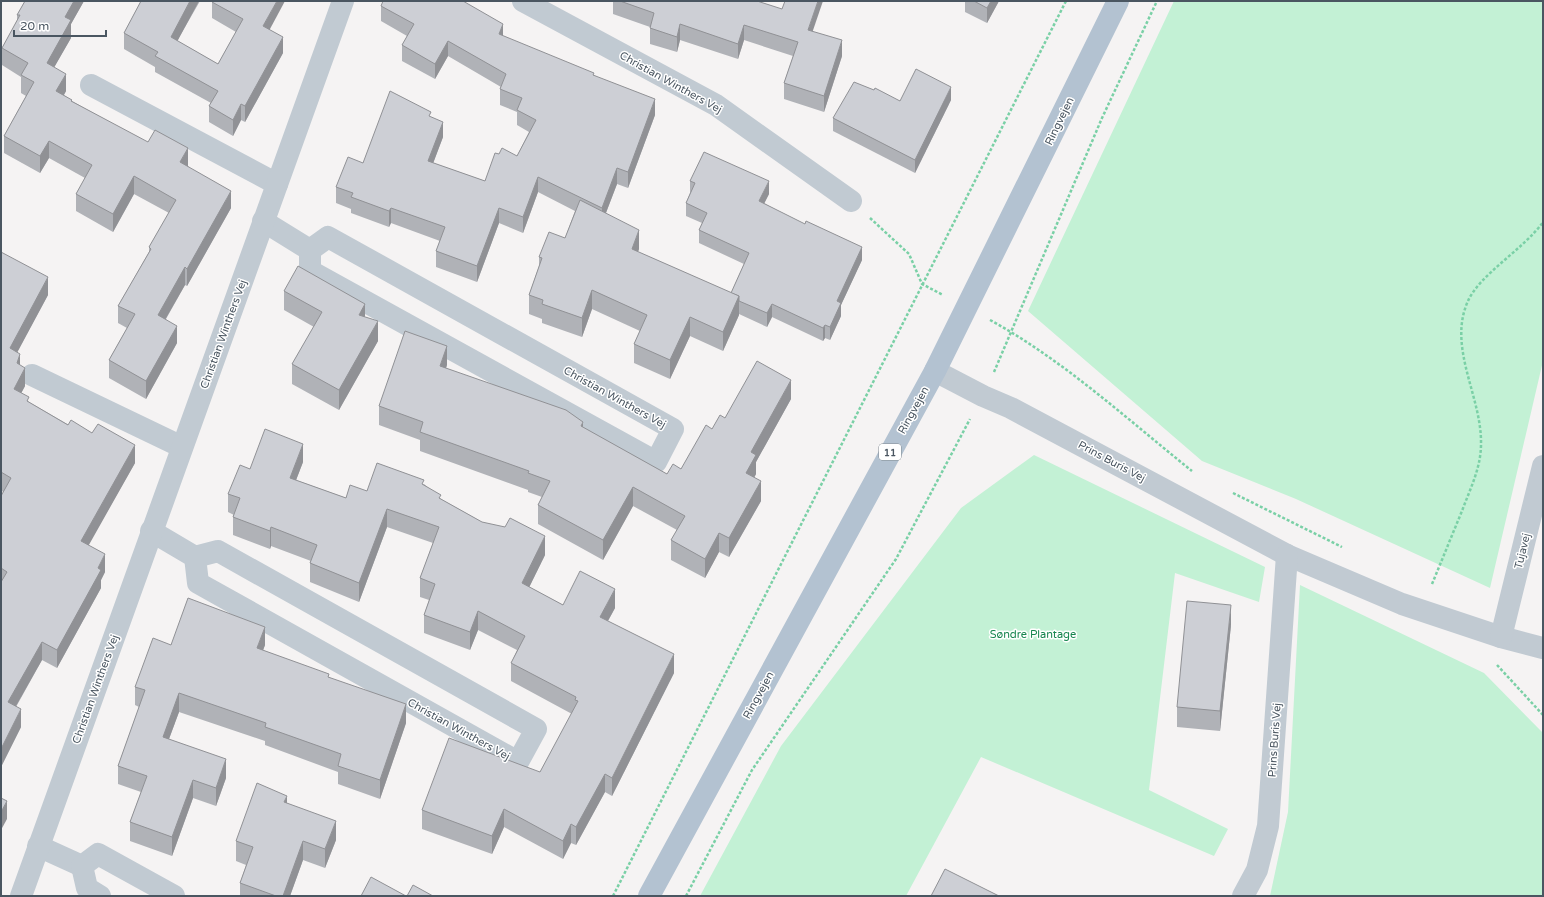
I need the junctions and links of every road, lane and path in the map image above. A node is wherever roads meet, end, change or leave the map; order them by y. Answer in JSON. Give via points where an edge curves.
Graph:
{"nodes":[{"id":1,"x":343,"y":1,"type":"edge"},
{"id":2,"x":523,"y":1,"type":"edge"},
{"id":3,"x":1066,"y":1,"type":"edge"},
{"id":4,"x":1118,"y":1,"type":"edge"},
{"id":5,"x":1157,"y":1,"type":"edge"},
{"id":6,"x":91,"y":85,"type":"dead end"},
{"id":7,"x":277,"y":184,"type":"junction"},
{"id":8,"x":851,"y":201,"type":"joint"},
{"id":9,"x":263,"y":221,"type":"junction"},
{"id":10,"x":1543,"y":222,"type":"edge"},
{"id":11,"x":310,"y":250,"type":"junction"},
{"id":12,"x":922,"y":284,"type":"junction"},
{"id":13,"x":966,"y":308,"type":"junction"},
{"id":14,"x":1012,"y":332,"type":"junction"},
{"id":15,"x":935,"y":371,"type":"junction"},
{"id":16,"x":32,"y":375,"type":"dead end"},
{"id":17,"x":982,"y":396,"type":"junction"},
{"id":18,"x":182,"y":447,"type":"junction"},
{"id":19,"x":1543,"y":466,"type":"edge"},
{"id":20,"x":1196,"y":475,"type":"dead end"},
{"id":21,"x":1232,"y":492,"type":"dead end"},
{"id":22,"x":151,"y":531,"type":"junction"},
{"id":23,"x":1345,"y":548,"type":"dead end"},
{"id":24,"x":1287,"y":555,"type":"junction"},
{"id":25,"x":195,"y":558,"type":"junction"},
{"id":26,"x":1425,"y":582,"type":"dead end"},
{"id":27,"x":1432,"y":584,"type":"junction"},
{"id":28,"x":1440,"y":587,"type":"dead end"},
{"id":29,"x":1501,"y":637,"type":"junction"},
{"id":30,"x":1543,"y":648,"type":"edge"},
{"id":31,"x":1543,"y":715,"type":"edge"},
{"id":32,"x":38,"y":846,"type":"junction"},
{"id":33,"x":82,"y":866,"type":"junction"},
{"id":34,"x":21,"y":896,"type":"edge"},
{"id":35,"x":100,"y":896,"type":"edge"},
{"id":36,"x":174,"y":896,"type":"edge"},
{"id":37,"x":613,"y":896,"type":"edge"},
{"id":38,"x":648,"y":896,"type":"edge"},
{"id":39,"x":686,"y":896,"type":"edge"},
{"id":40,"x":1243,"y":896,"type":"edge"}],
"edges":[{"from":1,"to":7,"type":"street","name":"Christian Winthers Vej"},
{"from":2,"to":8,"type":"street","name":"Christian Winthers Vej","via":[[716,106]]},
{"from":3,"to":12,"type":"path"},
{"from":4,"to":13,"type":"main road","name":"Ringvejen","number":"11"},
{"from":5,"to":14,"type":"path","via":[[1102,118]]},
{"from":6,"to":7,"type":"street"},
{"from":7,"to":9,"type":"street","name":"Christian Winthers Vej"},
{"from":8,"to":12,"type":"path","via":[[909,254]]},
{"from":9,"to":11,"type":"street"},
{"from":9,"to":18,"type":"street","name":"Christian Winthers Vej"},
{"from":10,"to":27,"type":"path","via":[[1535,233],[1476,287],[1462,316],[1462,347],[1481,443],[1479,466]]},
{"from":11,"to":11,"type":"street","name":"Christian Winthers Vej","via":[[310,271],[656,462],[673,429],[328,237]]},
{"from":12,"to":13,"type":"path"},
{"from":12,"to":37,"type":"path"},
{"from":13,"to":14,"type":"path"},
{"from":13,"to":15,"type":"main road","name":"Ringvejen","number":"11"},
{"from":14,"to":17,"type":"path"},
{"from":14,"to":20,"type":"path","via":[[1070,373]]},
{"from":15,"to":17,"type":"street","name":"Prins Buris Vej"},
{"from":15,"to":38,"type":"main road","name":"Ringvejen","number":"11"},
{"from":16,"to":18,"type":"street"},
{"from":17,"to":24,"type":"street","name":"Prins Buris Vej","via":[[1011,408]]},
{"from":17,"to":39,"type":"path","via":[[896,559],[752,770]]},
{"from":18,"to":22,"type":"street","name":"Christian Winthers Vej"},
{"from":19,"to":29,"type":"street","name":"Tujavej"},
{"from":21,"to":23,"type":"path"},
{"from":22,"to":25,"type":"street"},
{"from":22,"to":32,"type":"street","name":"Christian Winthers Vej"},
{"from":24,"to":29,"type":"street","name":"Prins Buris Vej","via":[[1402,604]]},
{"from":24,"to":40,"type":"street","name":"Prins Buris Vej","via":[[1268,826],[1257,870]]},
{"from":25,"to":25,"type":"street","name":"Christian Winthers Vej","via":[[218,551],[536,729],[518,762],[198,583]]},
{"from":26,"to":27,"type":"path"},
{"from":27,"to":28,"type":"path"},
{"from":29,"to":30,"type":"street","name":"Prins Buris Vej"},
{"from":29,"to":31,"type":"path","via":[[1494,662]]},
{"from":32,"to":33,"type":"street"},
{"from":32,"to":34,"type":"street","name":"Christian Winthers Vej"},
{"from":33,"to":35,"type":"street","via":[[86,888]]},
{"from":33,"to":36,"type":"street","via":[[98,854]]}]}
